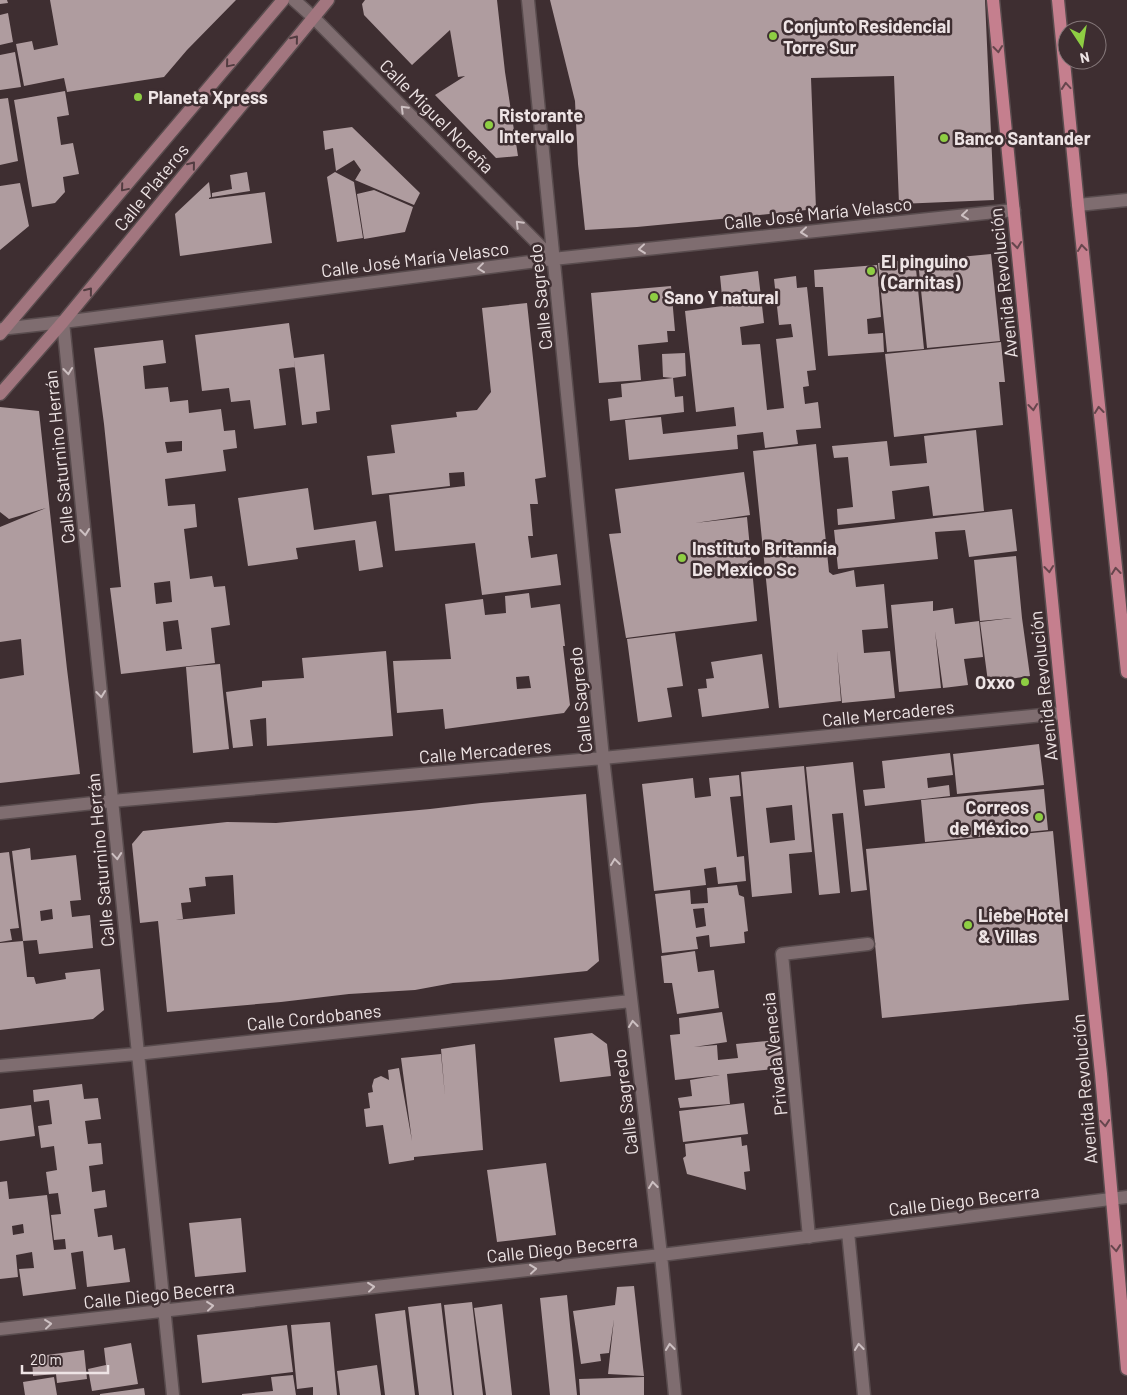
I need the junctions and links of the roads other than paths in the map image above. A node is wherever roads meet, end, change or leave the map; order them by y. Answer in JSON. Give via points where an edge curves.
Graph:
{"nodes":[{"id":1,"x":283,"y":0,"type":"edge"},
{"id":2,"x":294,"y":0,"type":"edge"},
{"id":3,"x":328,"y":0,"type":"edge"},
{"id":4,"x":528,"y":0,"type":"edge"},
{"id":5,"x":994,"y":0,"type":"edge"},
{"id":6,"x":1058,"y":0,"type":"edge"},
{"id":7,"x":313,"y":17,"type":"junction"},
{"id":8,"x":1127,"y":200,"type":"edge"},
{"id":9,"x":1078,"y":205,"type":"junction"},
{"id":10,"x":1014,"y":210,"type":"junction"},
{"id":11,"x":554,"y":259,"type":"junction"},
{"id":12,"x":63,"y":322,"type":"junction"},
{"id":13,"x":2,"y":330,"type":"edge"},
{"id":14,"x":0,"y":394,"type":"edge"},
{"id":15,"x":1127,"y":672,"type":"edge"},
{"id":16,"x":1063,"y":714,"type":"junction"},
{"id":17,"x":603,"y":758,"type":"junction"},
{"id":18,"x":112,"y":801,"type":"junction"},
{"id":19,"x":0,"y":812,"type":"edge"},
{"id":20,"x":868,"y":944,"type":"dead end"},
{"id":21,"x":631,"y":1001,"type":"junction"},
{"id":22,"x":136,"y":1054,"type":"junction"},
{"id":23,"x":0,"y":1066,"type":"edge"},
{"id":24,"x":1127,"y":1197,"type":"edge"},
{"id":25,"x":1112,"y":1199,"type":"junction"},
{"id":26,"x":848,"y":1232,"type":"junction"},
{"id":27,"x":809,"y":1237,"type":"junction"},
{"id":28,"x":661,"y":1255,"type":"junction"},
{"id":29,"x":164,"y":1311,"type":"junction"},
{"id":30,"x":0,"y":1329,"type":"edge"},
{"id":31,"x":1127,"y":1369,"type":"edge"},
{"id":32,"x":173,"y":1395,"type":"edge"},
{"id":33,"x":675,"y":1395,"type":"edge"},
{"id":34,"x":864,"y":1395,"type":"edge"}],
"edges":[{"from":1,"to":13,"type":"street","name":"Calle Plateros","one_way":true},
{"from":2,"to":7,"type":"street","name":"Calle Miguel Noreña"},
{"from":3,"to":7,"type":"street","name":"Calle Plateros"},
{"from":4,"to":11,"type":"street","name":"Calle Sagredo"},
{"from":5,"to":10,"type":"main road","name":"Avenida Revolución","one_way":true},
{"from":9,"to":6,"type":"main road","one_way":true},
{"from":11,"to":7,"type":"street","name":"Calle Miguel Noreña","one_way":true},
{"from":12,"to":7,"type":"street","name":"Calle Plateros","one_way":true},
{"from":8,"to":9,"type":"street"},
{"from":15,"to":9,"type":"main road","one_way":true},
{"from":10,"to":11,"type":"street","name":"Calle José María Velasco","one_way":true},
{"from":10,"to":16,"type":"main road","name":"Avenida Revolución","one_way":true},
{"from":11,"to":12,"type":"street","name":"Calle José María Velasco","one_way":true},
{"from":11,"to":17,"type":"street","name":"Calle Sagredo"},
{"from":12,"to":13,"type":"street","name":"Calle José María Velasco"},
{"from":12,"to":14,"type":"street","name":"Calle Plateros"},
{"from":12,"to":18,"type":"street","name":"Calle Saturnino Herrán","one_way":true},
{"from":16,"to":17,"type":"street","name":"Calle Mercaderes"},
{"from":16,"to":25,"type":"main road","name":"Avenida Revolución","one_way":true},
{"from":17,"to":18,"type":"street","name":"Calle Mercaderes"},
{"from":21,"to":17,"type":"street","name":"Calle Sagredo","one_way":true},
{"from":18,"to":19,"type":"street","name":"Calle Mercaderes"},
{"from":18,"to":22,"type":"street","name":"Calle Saturnino Herrán","one_way":true},
{"from":20,"to":27,"type":"street","name":"Privada Venecia","via":[[782,954]]},
{"from":21,"to":22,"type":"street","name":"Calle Cordobanes"},
{"from":28,"to":21,"type":"street","name":"Calle Sagredo","one_way":true},
{"from":22,"to":23,"type":"street","name":"Calle Cordobanes"},
{"from":22,"to":29,"type":"street","name":"Calle Saturnino Herrán"},
{"from":24,"to":25,"type":"street","name":"Calle Diego Becerra"},
{"from":25,"to":26,"type":"street","name":"Calle Diego Becerra"},
{"from":25,"to":31,"type":"main road","name":"Avenida Revolución","one_way":true},
{"from":26,"to":27,"type":"street","name":"Calle Diego Becerra"},
{"from":34,"to":26,"type":"street","one_way":true},
{"from":27,"to":28,"type":"street","name":"Calle Diego Becerra"},
{"from":29,"to":28,"type":"street","name":"Calle Diego Becerra","one_way":true},
{"from":33,"to":28,"type":"street","name":"Calle Sagredo","one_way":true},
{"from":30,"to":29,"type":"street","name":"Calle Diego Becerra","one_way":true},
{"from":29,"to":32,"type":"street","name":"Calle Saturnino Herrán"}]}
